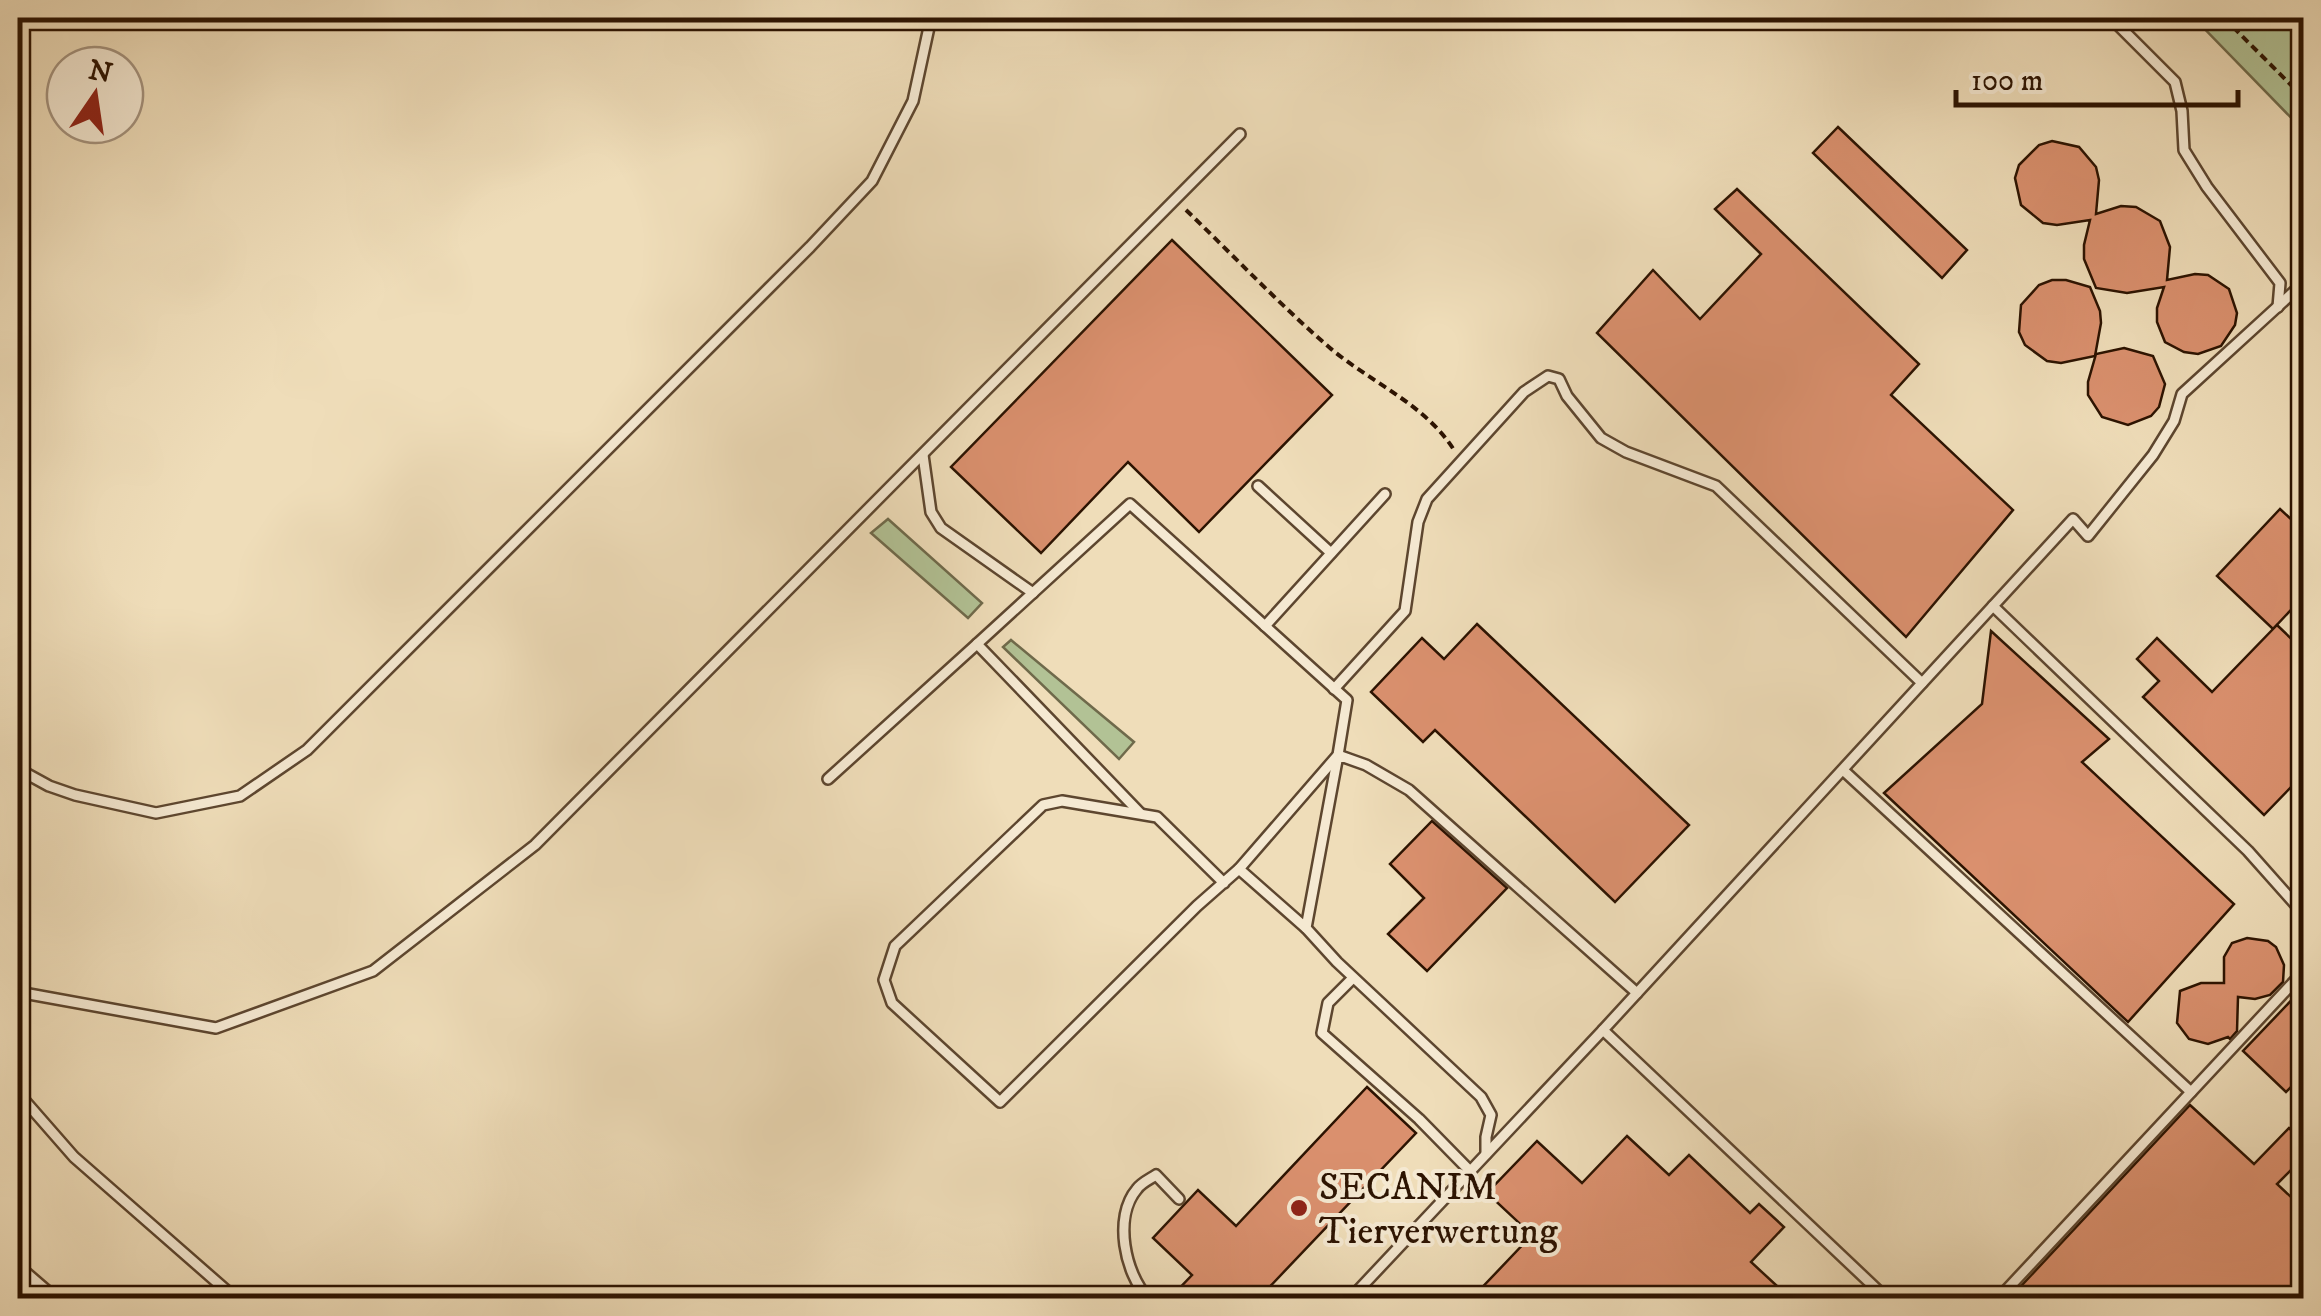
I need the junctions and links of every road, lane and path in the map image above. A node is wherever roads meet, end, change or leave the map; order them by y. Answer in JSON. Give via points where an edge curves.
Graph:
{"nodes":[{"id":1,"x":930,"y":18,"type":"edge"},
{"id":2,"x":2112,"y":18,"type":"edge"},
{"id":3,"x":2224,"y":18,"type":"edge"},
{"id":4,"x":2304,"y":98,"type":"edge"},
{"id":5,"x":1240,"y":134,"type":"dead end"},
{"id":6,"x":1175,"y":200,"type":"junction"},
{"id":7,"x":2304,"y":289,"type":"edge"},
{"id":8,"x":2278,"y":306,"type":"junction"},
{"id":9,"x":924,"y":455,"type":"junction"},
{"id":10,"x":1461,"y":461,"type":"junction"},
{"id":11,"x":1258,"y":486,"type":"dead end"},
{"id":12,"x":1385,"y":494,"type":"dead end"},
{"id":13,"x":1331,"y":554,"type":"junction"},
{"id":14,"x":1033,"y":593,"type":"junction"},
{"id":15,"x":1993,"y":606,"type":"junction"},
{"id":16,"x":1265,"y":626,"type":"junction"},
{"id":17,"x":977,"y":644,"type":"junction"},
{"id":18,"x":1922,"y":683,"type":"junction"},
{"id":19,"x":1334,"y":688,"type":"junction"},
{"id":20,"x":1338,"y":755,"type":"junction"},
{"id":21,"x":18,"y":769,"type":"edge"},
{"id":22,"x":1843,"y":770,"type":"junction"},
{"id":23,"x":828,"y":779,"type":"dead end"},
{"id":24,"x":1142,"y":815,"type":"junction"},
{"id":25,"x":1238,"y":869,"type":"junction"},
{"id":26,"x":1224,"y":883,"type":"junction"},
{"id":27,"x":2304,"y":914,"type":"edge"},
{"id":28,"x":1306,"y":928,"type":"junction"},
{"id":29,"x":2304,"y":971,"type":"edge"},
{"id":30,"x":1354,"y":978,"type":"junction"},
{"id":31,"x":18,"y":992,"type":"edge"},
{"id":32,"x":1638,"y":993,"type":"junction"},
{"id":33,"x":1603,"y":1030,"type":"junction"},
{"id":34,"x":2191,"y":1092,"type":"junction"},
{"id":35,"x":18,"y":1093,"type":"edge"},
{"id":36,"x":1486,"y":1154,"type":"junction"},
{"id":37,"x":1470,"y":1172,"type":"junction"},
{"id":38,"x":1179,"y":1199,"type":"dead end"},
{"id":39,"x":18,"y":1272,"type":"edge"},
{"id":40,"x":46,"y":1298,"type":"edge"},
{"id":41,"x":235,"y":1298,"type":"edge"},
{"id":42,"x":1148,"y":1298,"type":"edge"},
{"id":43,"x":1351,"y":1298,"type":"edge"},
{"id":44,"x":1886,"y":1298,"type":"edge"},
{"id":45,"x":1999,"y":1298,"type":"edge"}],
"edges":[{"from":1,"to":21,"type":"lane","via":[[913,101],[872,180],[307,750],[240,796],[156,812],[76,796]]},
{"from":2,"to":8,"type":"lane","via":[[2175,82],[2184,150],[2280,284]]},
{"from":3,"to":4,"type":"path"},
{"from":5,"to":6,"type":"lane"},
{"from":6,"to":9,"type":"lane"},
{"from":6,"to":10,"type":"path","via":[[1332,349],[1446,438]]},
{"from":7,"to":8,"type":"lane"},
{"from":8,"to":15,"type":"lane","via":[[2182,394],[2153,455],[2088,536],[2074,520]]},
{"from":9,"to":14,"type":"lane","via":[[931,512],[941,528]]},
{"from":9,"to":31,"type":"lane","via":[[536,845],[373,971],[216,1028]]},
{"from":10,"to":18,"type":"lane","via":[[1524,392],[1548,376],[1559,380],[1600,438],[1716,486]]},
{"from":10,"to":19,"type":"lane","via":[[1427,499],[1418,522],[1405,611]]},
{"from":11,"to":13,"type":"lane"},
{"from":12,"to":13,"type":"lane"},
{"from":13,"to":16,"type":"lane"},
{"from":14,"to":16,"type":"lane","via":[[1130,504]]},
{"from":14,"to":17,"type":"lane"},
{"from":15,"to":18,"type":"lane"},
{"from":15,"to":27,"type":"lane","via":[[2248,851]]},
{"from":16,"to":19,"type":"lane"},
{"from":17,"to":23,"type":"lane"},
{"from":17,"to":24,"type":"lane"},
{"from":18,"to":22,"type":"lane"},
{"from":19,"to":20,"type":"lane","via":[[1347,700]]},
{"from":20,"to":25,"type":"lane"},
{"from":20,"to":28,"type":"lane"},
{"from":20,"to":32,"type":"lane","via":[[1409,790]]},
{"from":22,"to":32,"type":"lane"},
{"from":22,"to":34,"type":"lane"},
{"from":24,"to":26,"type":"lane","via":[[1157,817]]},
{"from":24,"to":26,"type":"lane","via":[[1062,801],[1043,805],[895,946],[884,980],[892,1003],[1000,1102]]},
{"from":25,"to":26,"type":"lane"},
{"from":25,"to":28,"type":"lane"},
{"from":28,"to":30,"type":"lane"},
{"from":29,"to":34,"type":"lane"},
{"from":30,"to":36,"type":"lane","via":[[1481,1097],[1490,1116]]},
{"from":30,"to":37,"type":"lane","via":[[1328,1003],[1322,1033]]},
{"from":32,"to":33,"type":"lane"},
{"from":33,"to":36,"type":"lane"},
{"from":33,"to":44,"type":"lane"},
{"from":34,"to":45,"type":"lane"},
{"from":35,"to":41,"type":"lane","via":[[74,1157]]},
{"from":36,"to":37,"type":"lane"},
{"from":37,"to":43,"type":"lane"},
{"from":38,"to":42,"type":"lane","via":[[1156,1175],[1136,1190],[1122,1226],[1134,1284]]},
{"from":39,"to":40,"type":"street"}]}
